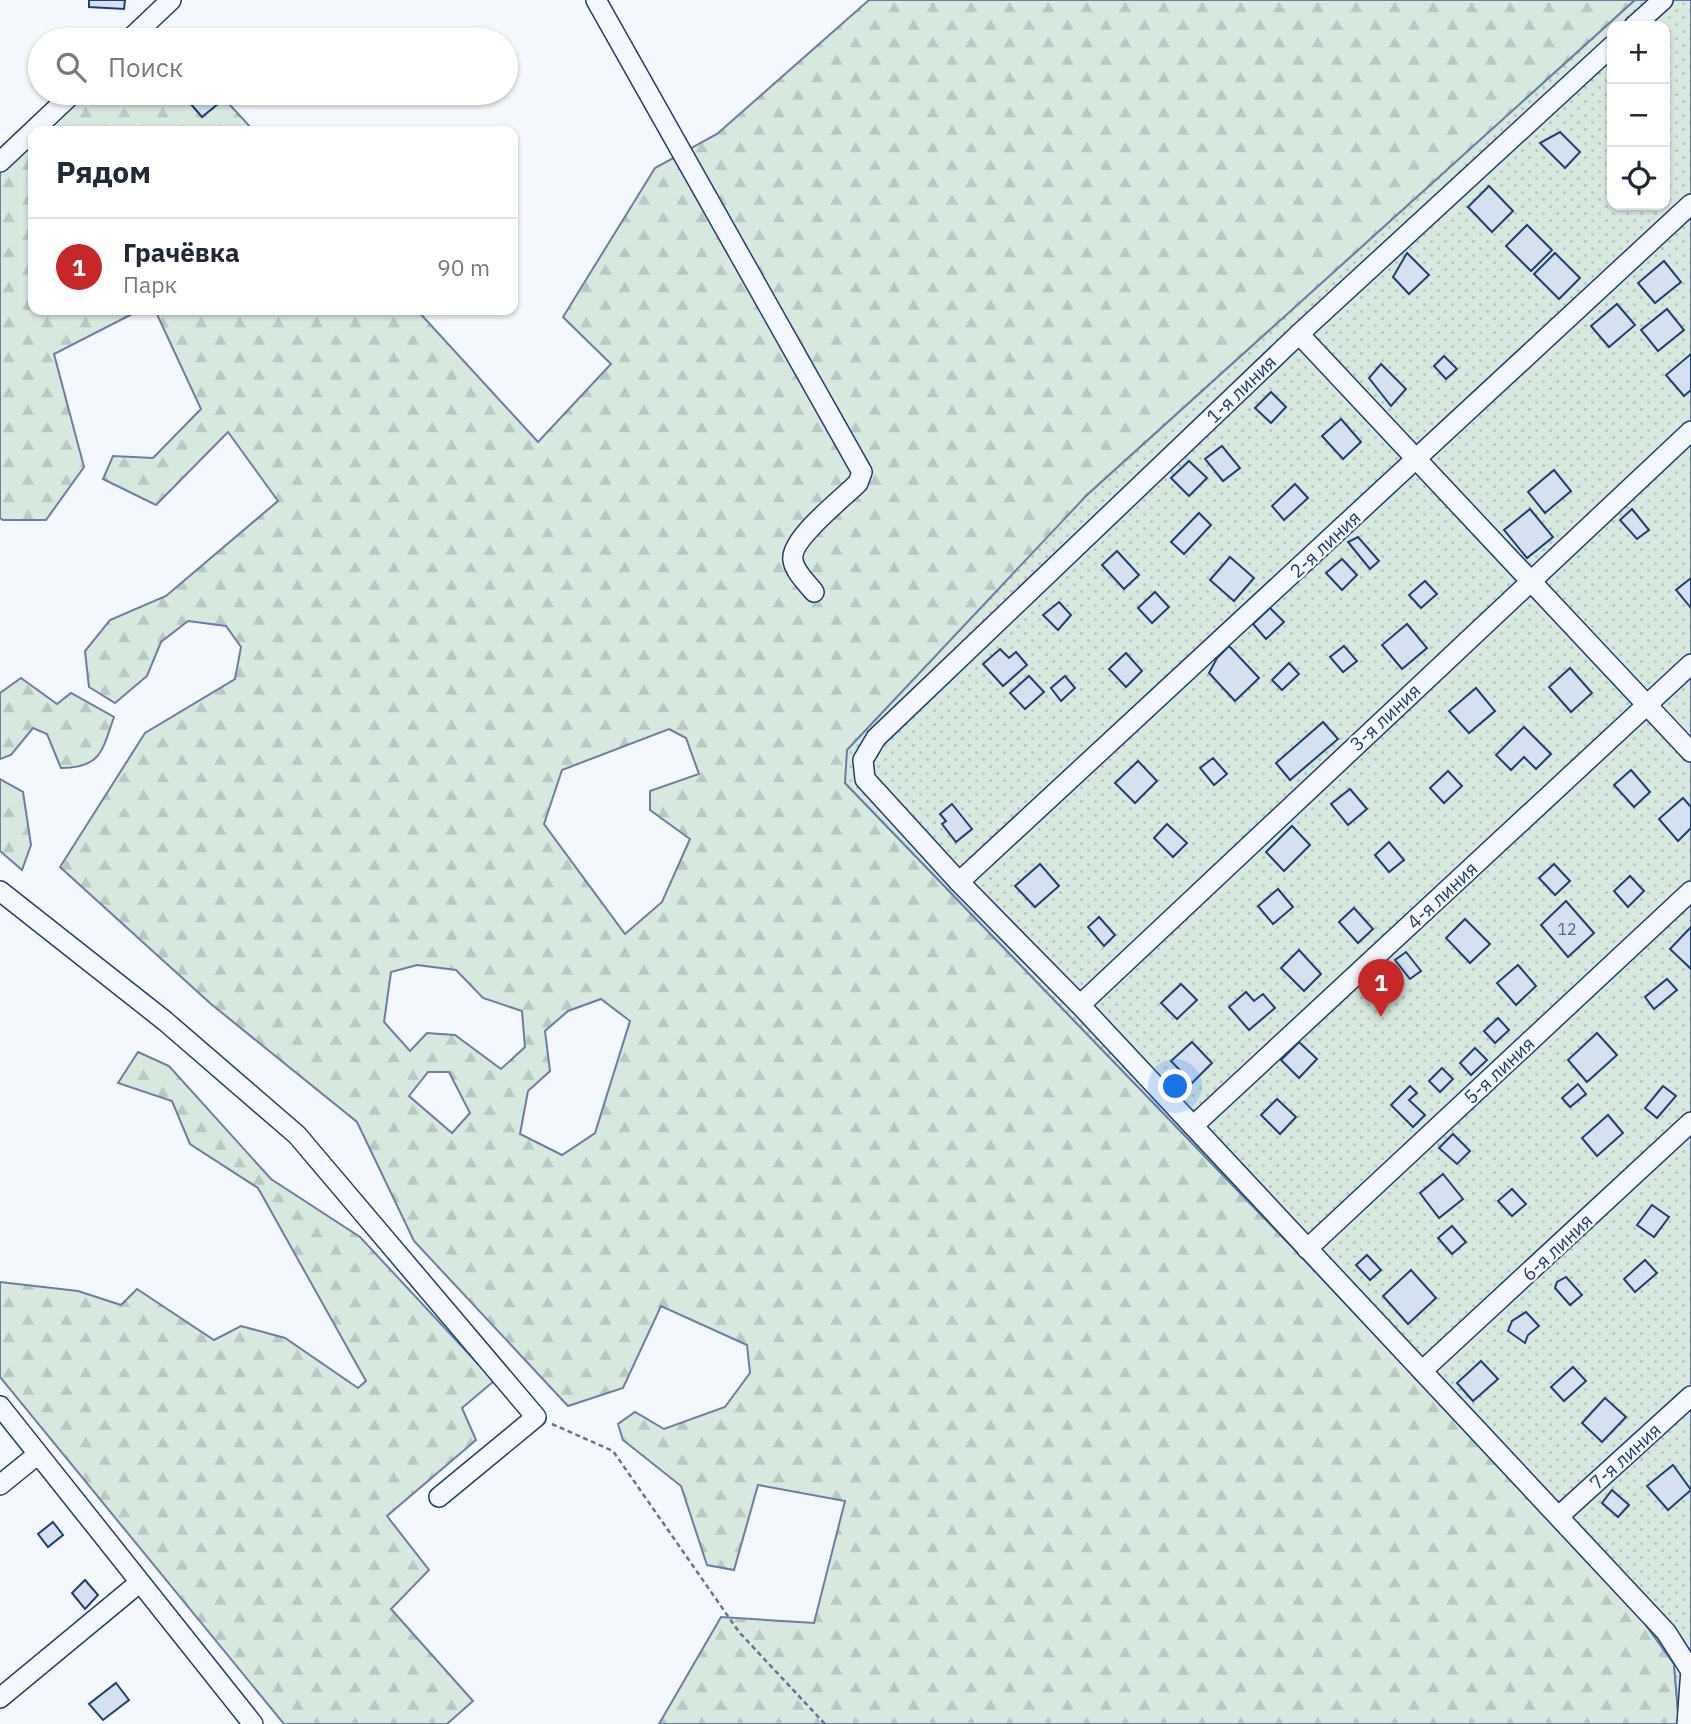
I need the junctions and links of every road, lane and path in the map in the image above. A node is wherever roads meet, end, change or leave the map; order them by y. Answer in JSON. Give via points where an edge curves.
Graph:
{"nodes":[{"id":1,"x":171,"y":0,"type":"edge"},
{"id":2,"x":596,"y":0,"type":"edge"},
{"id":3,"x":1663,"y":0,"type":"edge"},
{"id":4,"x":1640,"y":21,"type":"edge"},
{"id":5,"x":142,"y":28,"type":"edge"},
{"id":6,"x":1607,"y":51,"type":"edge"},
{"id":7,"x":60,"y":105,"type":"edge"},
{"id":8,"x":38,"y":126,"type":"edge"},
{"id":9,"x":28,"y":136,"type":"edge"},
{"id":10,"x":0,"y":162,"type":"edge"},
{"id":11,"x":1691,"y":204,"type":"edge"},
{"id":12,"x":1299,"y":334,"type":"junction"},
{"id":13,"x":1691,"y":430,"type":"edge"},
{"id":14,"x":1418,"y":459,"type":"junction"},
{"id":15,"x":1529,"y":580,"type":"junction"},
{"id":16,"x":814,"y":592,"type":"dead end"},
{"id":17,"x":1691,"y":664,"type":"edge"},
{"id":18,"x":1647,"y":705,"type":"junction"},
{"id":19,"x":1691,"y":752,"type":"edge"},
{"id":20,"x":959,"y":882,"type":"junction"},
{"id":21,"x":0,"y":891,"type":"edge"},
{"id":22,"x":1691,"y":891,"type":"edge"},
{"id":23,"x":1080,"y":1005,"type":"junction"},
{"id":24,"x":1691,"y":1122,"type":"edge"},
{"id":25,"x":1193,"y":1126,"type":"junction"},
{"id":26,"x":1307,"y":1249,"type":"junction"},
{"id":27,"x":1422,"y":1371,"type":"junction"},
{"id":28,"x":1691,"y":1396,"type":"edge"},
{"id":29,"x":0,"y":1406,"type":"edge"},
{"id":30,"x":536,"y":1417,"type":"junction"},
{"id":31,"x":37,"y":1455,"type":"junction"},
{"id":32,"x":0,"y":1485,"type":"edge"},
{"id":33,"x":439,"y":1497,"type":"dead end"},
{"id":34,"x":1559,"y":1516,"type":"junction"},
{"id":35,"x":139,"y":1583,"type":"junction"},
{"id":36,"x":1691,"y":1670,"type":"edge"},
{"id":37,"x":0,"y":1698,"type":"edge"},
{"id":38,"x":253,"y":1724,"type":"edge"},
{"id":39,"x":825,"y":1724,"type":"edge"},
{"id":40,"x":1687,"y":1724,"type":"edge"}],
"edges":[{"from":1,"to":5,"type":"street"},
{"from":2,"to":16,"type":"street","via":[[862,472],[858,483],[801,538],[793,552],[793,563]]},
{"from":3,"to":4,"type":"street"},
{"from":6,"to":12,"type":"street","name":"1-я линия"},
{"from":7,"to":8,"type":"street"},
{"from":9,"to":10,"type":"street"},
{"from":11,"to":14,"type":"street","name":"2-я линия"},
{"from":12,"to":14,"type":"street"},
{"from":12,"to":20,"type":"street","name":"1-я линия","via":[[876,738],[863,760],[865,779]]},
{"from":13,"to":15,"type":"street","name":"3-я линия"},
{"from":14,"to":15,"type":"street"},
{"from":14,"to":20,"type":"street","name":"2-я линия"},
{"from":15,"to":18,"type":"street"},
{"from":15,"to":23,"type":"street","name":"3-я линия"},
{"from":17,"to":18,"type":"street","name":"4-я линия"},
{"from":18,"to":19,"type":"street"},
{"from":18,"to":25,"type":"street","name":"4-я линия"},
{"from":20,"to":23,"type":"street"},
{"from":21,"to":30,"type":"street","via":[[165,1021],[297,1135]]},
{"from":22,"to":26,"type":"street","name":"5-я линия"},
{"from":23,"to":25,"type":"street"},
{"from":24,"to":27,"type":"street","name":"6-я линия"},
{"from":25,"to":26,"type":"street"},
{"from":26,"to":27,"type":"street"},
{"from":27,"to":34,"type":"street"},
{"from":28,"to":34,"type":"street","name":"7-я линия"},
{"from":29,"to":31,"type":"street"},
{"from":30,"to":33,"type":"street"},
{"from":30,"to":39,"type":"path","via":[[613,1451],[739,1632]]},
{"from":31,"to":32,"type":"street"},
{"from":31,"to":35,"type":"street"},
{"from":34,"to":36,"type":"street","via":[[1666,1632]]},
{"from":35,"to":37,"type":"street"},
{"from":35,"to":38,"type":"street"},
{"from":36,"to":40,"type":"street"}]}
